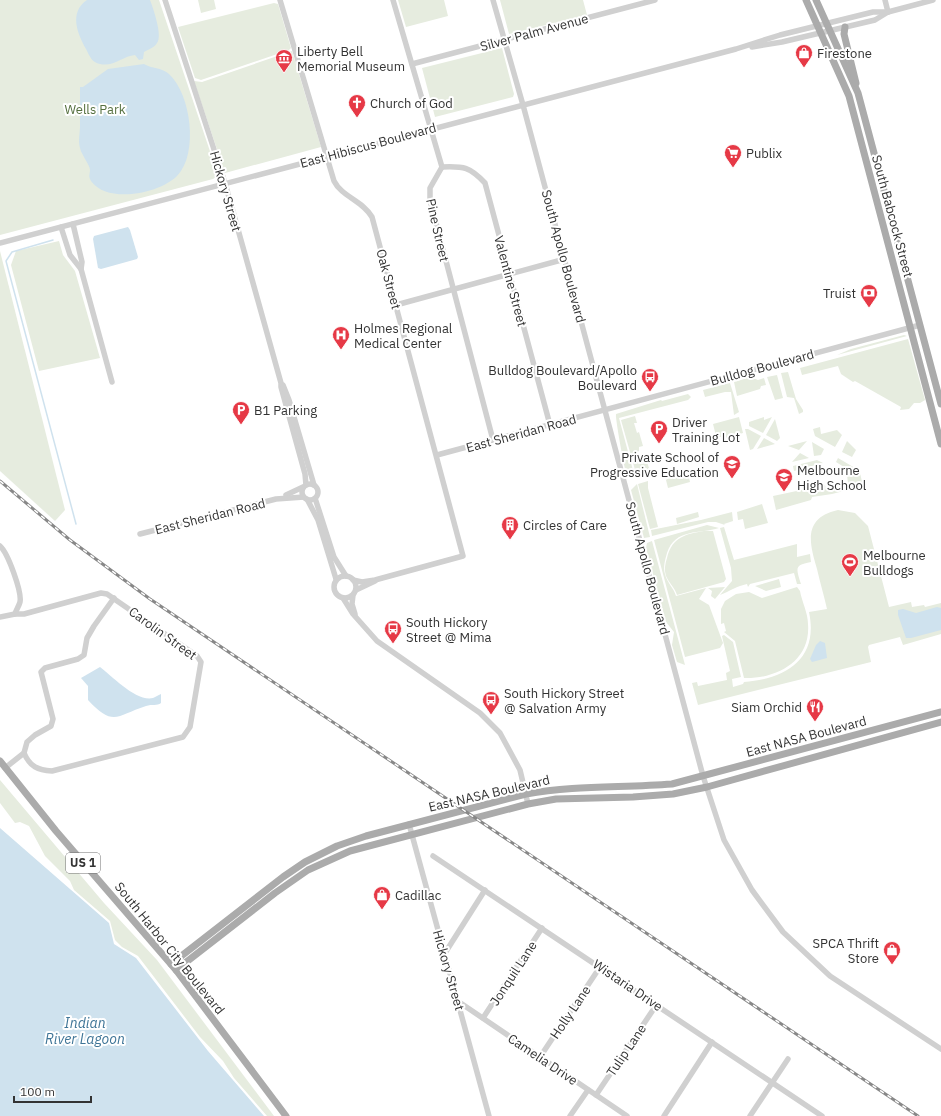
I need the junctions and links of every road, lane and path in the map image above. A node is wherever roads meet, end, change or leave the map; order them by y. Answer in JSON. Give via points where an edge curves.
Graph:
{"nodes":[{"id":1,"x":164,"y":0,"type":"edge"},
{"id":2,"x":280,"y":0,"type":"edge"},
{"id":3,"x":393,"y":0,"type":"edge"},
{"id":4,"x":493,"y":0,"type":"edge"},
{"id":5,"x":655,"y":0,"type":"edge"},
{"id":6,"x":806,"y":0,"type":"edge"},
{"id":7,"x":816,"y":0,"type":"edge"},
{"id":8,"x":885,"y":0,"type":"edge"},
{"id":9,"x":933,"y":0,"type":"edge"},
{"id":10,"x":641,"y":2,"type":"edge"},
{"id":11,"x":888,"y":12,"type":"junction"},
{"id":12,"x":845,"y":27,"type":"junction"},
{"id":13,"x":827,"y":28,"type":"junction"},
{"id":14,"x":818,"y":29,"type":"junction"},
{"id":15,"x":505,"y":40,"type":"junction"},
{"id":16,"x":412,"y":64,"type":"junction"},
{"id":17,"x":858,"y":93,"type":"junction"},
{"id":18,"x":523,"y":105,"type":"junction"},
{"id":19,"x":431,"y":128,"type":"junction"},
{"id":20,"x":327,"y":156,"type":"junction"},
{"id":21,"x":864,"y":157,"type":"junction"},
{"id":22,"x":442,"y":167,"type":"junction"},
{"id":23,"x":868,"y":170,"type":"junction"},
{"id":24,"x":879,"y":173,"type":"junction"},
{"id":25,"x":225,"y":183,"type":"junction"},
{"id":26,"x":884,"y":192,"type":"junction"},
{"id":27,"x":72,"y":224,"type":"junction"},
{"id":28,"x":61,"y":227,"type":"junction"},
{"id":29,"x":0,"y":242,"type":"edge"},
{"id":30,"x":565,"y":258,"type":"junction"},
{"id":31,"x":81,"y":269,"type":"junction"},
{"id":32,"x":509,"y":274,"type":"junction"},
{"id":33,"x":453,"y":290,"type":"junction"},
{"id":34,"x":396,"y":305,"type":"junction"},
{"id":35,"x":920,"y":324,"type":"junction"},
{"id":36,"x":910,"y":327,"type":"junction"},
{"id":37,"x":112,"y":382,"type":"dead end"},
{"id":38,"x":941,"y":404,"type":"edge"},
{"id":39,"x":605,"y":410,"type":"junction"},
{"id":40,"x":550,"y":425,"type":"junction"},
{"id":41,"x":940,"y":430,"type":"edge"},
{"id":42,"x":296,"y":433,"type":"junction"},
{"id":43,"x":493,"y":440,"type":"junction"},
{"id":44,"x":941,"y":444,"type":"edge"},
{"id":45,"x":437,"y":455,"type":"junction"},
{"id":46,"x":314,"y":485,"type":"junction"},
{"id":47,"x":304,"y":486,"type":"junction"},
{"id":48,"x":281,"y":498,"type":"junction"},
{"id":49,"x":306,"y":498,"type":"junction"},
{"id":50,"x":315,"y":498,"type":"junction"},
{"id":51,"x":140,"y":534,"type":"dead end"},
{"id":52,"x":0,"y":546,"type":"edge"},
{"id":53,"x":346,"y":576,"type":"junction"},
{"id":54,"x":336,"y":580,"type":"junction"},
{"id":55,"x":353,"y":580,"type":"junction"},
{"id":56,"x":375,"y":580,"type":"junction"},
{"id":57,"x":354,"y":593,"type":"junction"},
{"id":58,"x":114,"y":598,"type":"junction"},
{"id":59,"x":343,"y":598,"type":"junction"},
{"id":60,"x":15,"y":614,"type":"junction"},
{"id":61,"x":355,"y":615,"type":"junction"},
{"id":62,"x":0,"y":618,"type":"edge"},
{"id":63,"x":941,"y":712,"type":"edge"},
{"id":64,"x":941,"y":722,"type":"edge"},
{"id":65,"x":24,"y":754,"type":"junction"},
{"id":66,"x":0,"y":761,"type":"edge"},
{"id":67,"x":5,"y":768,"type":"junction"},
{"id":68,"x":703,"y":776,"type":"junction"},
{"id":69,"x":706,"y":786,"type":"junction"},
{"id":70,"x":633,"y":787,"type":"junction"},
{"id":71,"x":526,"y":794,"type":"junction"},
{"id":72,"x":633,"y":797,"type":"junction"},
{"id":73,"x":528,"y":804,"type":"junction"},
{"id":74,"x":409,"y":824,"type":"junction"},
{"id":75,"x":412,"y":835,"type":"junction"},
{"id":76,"x":433,"y":856,"type":"dead end"},
{"id":77,"x":485,"y":890,"type":"junction"},
{"id":78,"x":542,"y":928,"type":"junction"},
{"id":79,"x":445,"y":953,"type":"junction"},
{"id":80,"x":173,"y":967,"type":"junction"},
{"id":81,"x":600,"y":967,"type":"junction"},
{"id":82,"x":459,"y":1002,"type":"junction"},
{"id":83,"x":657,"y":1004,"type":"junction"},
{"id":84,"x":483,"y":1018,"type":"junction"},
{"id":85,"x":712,"y":1042,"type":"junction"},
{"id":86,"x":941,"y":1049,"type":"edge"},
{"id":87,"x":540,"y":1057,"type":"junction"},
{"id":88,"x":788,"y":1059,"type":"dead end"},
{"id":89,"x":772,"y":1083,"type":"junction"},
{"id":90,"x":588,"y":1090,"type":"junction"},
{"id":91,"x":596,"y":1095,"type":"junction"},
{"id":92,"x":286,"y":1116,"type":"edge"},
{"id":93,"x":489,"y":1116,"type":"edge"},
{"id":94,"x":570,"y":1116,"type":"edge"},
{"id":95,"x":627,"y":1116,"type":"edge"},
{"id":96,"x":664,"y":1116,"type":"edge"},
{"id":97,"x":750,"y":1116,"type":"edge"},
{"id":98,"x":822,"y":1116,"type":"edge"}],
"edges":[{"from":1,"to":25,"type":"street","name":"Hickory Street"},
{"from":2,"to":20,"type":"street","name":"Oak Street"},
{"from":3,"to":16,"type":"street"},
{"from":4,"to":15,"type":"street","name":"South Apollo Boulevard"},
{"from":5,"to":10,"type":"street","name":"Silver Palm Avenue"},
{"from":6,"to":14,"type":"main road","name":"South Babcock Street"},
{"from":7,"to":13,"type":"main road","name":"South Babcock Street"},
{"from":8,"to":11,"type":"street"},
{"from":9,"to":11,"type":"street"},
{"from":10,"to":15,"type":"street","name":"Silver Palm Avenue"},
{"from":11,"to":12,"type":"street","via":[[875,20]]},
{"from":11,"to":13,"type":"street","via":[[873,12]]},
{"from":12,"to":13,"type":"street"},
{"from":12,"to":17,"type":"main road","via":[[844,34]]},
{"from":13,"to":14,"type":"street","name":"East Hibiscus Boulevard"},
{"from":13,"to":17,"type":"main road","name":"South Babcock Street"},
{"from":14,"to":18,"type":"street","name":"East Hibiscus Boulevard","via":[[782,42],[736,50]]},
{"from":14,"to":21,"type":"main road","name":"South Babcock Street","via":[[848,96]]},
{"from":15,"to":16,"type":"street","name":"Silver Palm Avenue"},
{"from":15,"to":18,"type":"street","name":"South Apollo Boulevard"},
{"from":16,"to":19,"type":"street"},
{"from":17,"to":24,"type":"main road","name":"South Babcock Street"},
{"from":18,"to":19,"type":"street","name":"East Hibiscus Boulevard"},
{"from":18,"to":30,"type":"street","name":"South Apollo Boulevard"},
{"from":19,"to":20,"type":"street","name":"East Hibiscus Boulevard"},
{"from":19,"to":22,"type":"street"},
{"from":20,"to":25,"type":"street","name":"East Hibiscus Boulevard"},
{"from":20,"to":34,"type":"street","name":"Oak Street","via":[[338,188],[366,207],[372,217]]},
{"from":21,"to":23,"type":"main road","name":"South Babcock Street"},
{"from":21,"to":24,"type":"main road"},
{"from":22,"to":32,"type":"street","name":"Valentine Street","via":[[460,166],[474,171],[485,183]]},
{"from":22,"to":33,"type":"street","name":"Pine Street","via":[[430,188],[430,200]]},
{"from":23,"to":26,"type":"main road","via":[[878,179]]},
{"from":23,"to":36,"type":"main road","name":"South Babcock Street"},
{"from":24,"to":26,"type":"main road","name":"South Babcock Street"},
{"from":25,"to":27,"type":"street","name":"East Hibiscus Boulevard"},
{"from":25,"to":42,"type":"street","name":"Hickory Street"},
{"from":26,"to":35,"type":"main road","name":"South Babcock Street"},
{"from":27,"to":28,"type":"street","name":"East Hibiscus Boulevard"},
{"from":27,"to":31,"type":"street","via":[[82,262]]},
{"from":28,"to":29,"type":"street","name":"East Hibiscus Boulevard"},
{"from":28,"to":31,"type":"street","via":[[70,255]]},
{"from":30,"to":32,"type":"street"},
{"from":30,"to":39,"type":"street","name":"South Apollo Boulevard"},
{"from":31,"to":37,"type":"street"},
{"from":32,"to":33,"type":"street"},
{"from":32,"to":40,"type":"street","name":"Valentine Street"},
{"from":33,"to":34,"type":"street"},
{"from":33,"to":43,"type":"street","name":"Pine Street"},
{"from":34,"to":45,"type":"street","name":"Oak Street"},
{"from":35,"to":36,"type":"street","name":"Bulldog Boulevard"},
{"from":35,"to":38,"type":"main road","name":"South Babcock Street"},
{"from":36,"to":39,"type":"street","name":"Bulldog Boulevard"},
{"from":36,"to":41,"type":"main road","name":"South Babcock Street"},
{"from":39,"to":40,"type":"street","name":"East Sheridan Road"},
{"from":39,"to":68,"type":"street","name":"South Apollo Boulevard"},
{"from":40,"to":43,"type":"street","name":"East Sheridan Road"},
{"from":41,"to":44,"type":"main road","name":"South Babcock Street"},
{"from":42,"to":46,"type":"street","name":"Hickory Street"},
{"from":42,"to":47,"type":"street","name":"Hickory Street","via":[[305,474]]},
{"from":43,"to":45,"type":"street","name":"East Sheridan Road"},
{"from":45,"to":56,"type":"street","name":"Oak Street","via":[[463,556]]},
{"from":46,"to":47,"type":"street"},
{"from":46,"to":50,"type":"street","name":"Hickory Street","via":[[318,491]]},
{"from":47,"to":48,"type":"street","name":"East Sheridan Road"},
{"from":47,"to":49,"type":"street","name":"Hickory Street"},
{"from":48,"to":49,"type":"street","name":"East Sheridan Road"},
{"from":48,"to":51,"type":"street","name":"East Sheridan Road"},
{"from":49,"to":50,"type":"street","name":"East Sheridan Road"},
{"from":49,"to":54,"type":"street","via":[[318,520]]},
{"from":50,"to":53,"type":"street","via":[[334,557]]},
{"from":52,"to":60,"type":"street","via":[[12,568],[20,601]]},
{"from":53,"to":54,"type":"street"},
{"from":53,"to":55,"type":"street"},
{"from":54,"to":59,"type":"street","via":[[334,590]]},
{"from":55,"to":56,"type":"street","name":"Oak Street"},
{"from":55,"to":57,"type":"street"},
{"from":56,"to":57,"type":"street","name":"Oak Street"},
{"from":57,"to":59,"type":"street"},
{"from":57,"to":61,"type":"street","via":[[352,604]]},
{"from":58,"to":60,"type":"street","name":"Carolin Street","via":[[100,593],[24,614]]},
{"from":58,"to":65,"type":"street","via":[[87,638],[84,654],[78,659],[45,668],[41,672],[53,720],[51,726],[28,742]]},
{"from":58,"to":65,"type":"street","name":"Carolin Street","via":[[197,656],[201,662],[188,731],[183,736],[52,771],[40,770],[31,765]]},
{"from":59,"to":61,"type":"street"},
{"from":60,"to":62,"type":"street","name":"Carolin Street"},
{"from":61,"to":71,"type":"street","via":[[377,641],[480,713],[500,733],[516,761]]},
{"from":63,"to":68,"type":"main road","name":"East NASA Boulevard"},
{"from":64,"to":69,"type":"main road","name":"East NASA Boulevard"},
{"from":65,"to":67,"type":"street"},
{"from":66,"to":67,"type":"main road","name":"South Harbor City Boulevard","number":"US 1"},
{"from":67,"to":80,"type":"main road","name":"South Harbor City Boulevard","number":"US 1"},
{"from":68,"to":69,"type":"street","name":"South Apollo Boulevard"},
{"from":68,"to":70,"type":"main road","name":"East NASA Boulevard","via":[[672,784]]},
{"from":69,"to":72,"type":"main road","name":"East NASA Boulevard","via":[[673,794]]},
{"from":69,"to":86,"type":"street","name":"South Apollo Boulevard","via":[[724,840],[752,890],[783,932],[830,976]]},
{"from":70,"to":71,"type":"main road","name":"East NASA Boulevard","via":[[581,786]]},
{"from":70,"to":72,"type":"main road"},
{"from":71,"to":73,"type":"street"},
{"from":71,"to":74,"type":"main road","name":"East NASA Boulevard"},
{"from":72,"to":73,"type":"main road","name":"East NASA Boulevard","via":[[556,799]]},
{"from":73,"to":75,"type":"main road","name":"East NASA Boulevard"},
{"from":74,"to":75,"type":"street","name":"Hickory Street"},
{"from":74,"to":80,"type":"main road","name":"East NASA Boulevard","via":[[337,846],[305,862]]},
{"from":75,"to":79,"type":"street","name":"Hickory Street"},
{"from":75,"to":80,"type":"main road","name":"East NASA Boulevard","via":[[350,851],[308,870]]},
{"from":76,"to":77,"type":"street","name":"Wistaria Drive"},
{"from":77,"to":78,"type":"street","name":"Wistaria Drive"},
{"from":77,"to":79,"type":"street"},
{"from":78,"to":81,"type":"street","name":"Wistaria Drive"},
{"from":78,"to":84,"type":"street","name":"Jonquil Lane"},
{"from":79,"to":82,"type":"street","name":"Hickory Street"},
{"from":80,"to":92,"type":"main road","name":"South Harbor City Boulevard","number":"US 1"},
{"from":81,"to":83,"type":"street","name":"Wistaria Drive"},
{"from":81,"to":87,"type":"street","name":"Holly Lane"},
{"from":82,"to":84,"type":"street","name":"Camelia Drive"},
{"from":82,"to":93,"type":"street","name":"Hickory Street"},
{"from":83,"to":85,"type":"street","name":"Wistaria Drive"},
{"from":83,"to":91,"type":"street","name":"Tulip Lane"},
{"from":84,"to":87,"type":"street","name":"Camelia Drive"},
{"from":85,"to":89,"type":"street","name":"Wistaria Drive"},
{"from":85,"to":96,"type":"street"},
{"from":87,"to":90,"type":"street","name":"Camelia Drive"},
{"from":88,"to":89,"type":"street"},
{"from":89,"to":97,"type":"street"},
{"from":89,"to":98,"type":"street","name":"Wistaria Drive"},
{"from":90,"to":91,"type":"street","name":"Camelia Drive"},
{"from":90,"to":94,"type":"street"},
{"from":91,"to":95,"type":"street","name":"Camelia Drive"}]}
